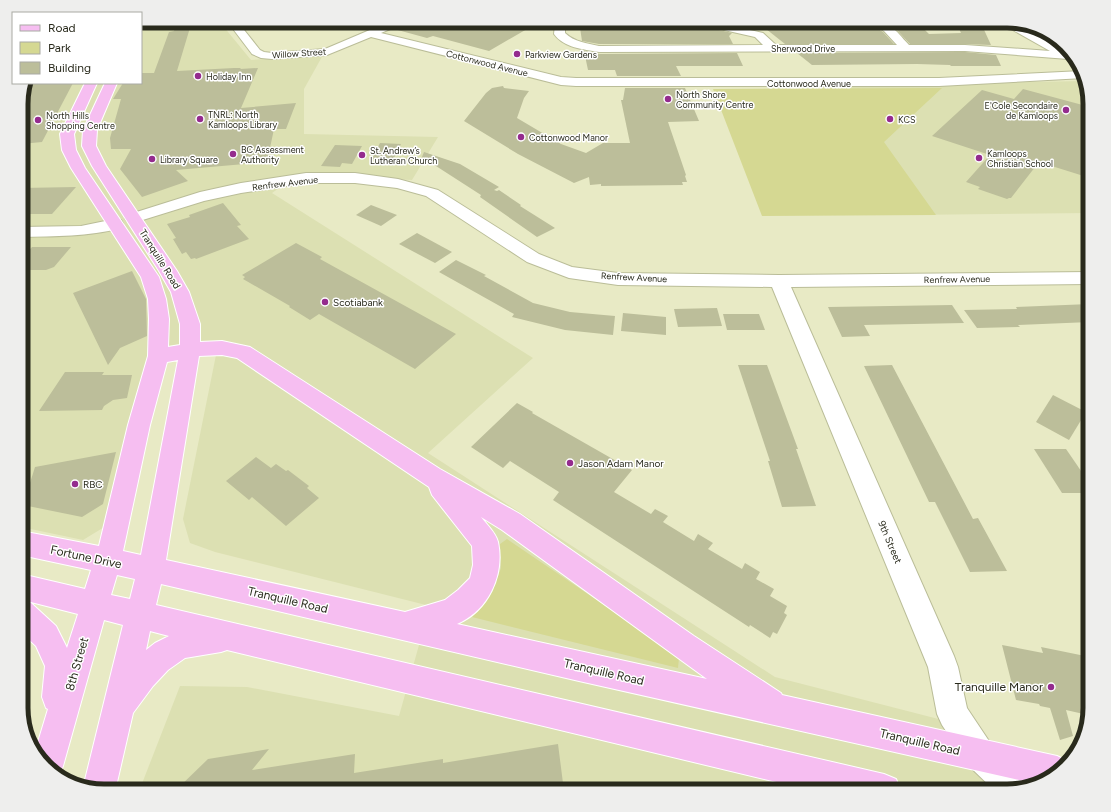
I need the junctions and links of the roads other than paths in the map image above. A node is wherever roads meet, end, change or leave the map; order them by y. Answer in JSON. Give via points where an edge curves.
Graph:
{"nodes":[{"id":1,"x":237,"y":28,"type":"edge"},
{"id":2,"x":385,"y":28,"type":"edge"},
{"id":3,"x":560,"y":28,"type":"edge"},
{"id":4,"x":728,"y":28,"type":"edge"},
{"id":5,"x":886,"y":28,"type":"edge"},
{"id":6,"x":1017,"y":29,"type":"edge"},
{"id":7,"x":372,"y":34,"type":"junction"},
{"id":8,"x":773,"y":48,"type":"junction"},
{"id":9,"x":906,"y":48,"type":"junction"},
{"id":10,"x":1065,"y":55,"type":"edge"},
{"id":11,"x":1067,"y":59,"type":"edge"},
{"id":12,"x":1077,"y":75,"type":"edge"},
{"id":13,"x":90,"y":84,"type":"edge"},
{"id":14,"x":110,"y":84,"type":"edge"},
{"id":15,"x":133,"y":218,"type":"junction"},
{"id":16,"x":115,"y":224,"type":"junction"},
{"id":17,"x":28,"y":232,"type":"edge"},
{"id":18,"x":1083,"y":278,"type":"edge"},
{"id":19,"x":780,"y":281,"type":"junction"},
{"id":20,"x":190,"y":351,"type":"junction"},
{"id":21,"x":158,"y":356,"type":"junction"},
{"id":22,"x":431,"y":476,"type":"junction"},
{"id":23,"x":28,"y":544,"type":"edge"},
{"id":24,"x":108,"y":561,"type":"junction"},
{"id":25,"x":151,"y":570,"type":"junction"},
{"id":26,"x":28,"y":589,"type":"edge"},
{"id":27,"x":95,"y":604,"type":"junction"},
{"id":28,"x":140,"y":615,"type":"junction"},
{"id":29,"x":28,"y":619,"type":"edge"},
{"id":30,"x":404,"y":626,"type":"junction"},
{"id":31,"x":232,"y":636,"type":"junction"},
{"id":32,"x":779,"y":710,"type":"junction"},
{"id":33,"x":118,"y":711,"type":"junction"},
{"id":34,"x":980,"y":755,"type":"junction"},
{"id":35,"x":49,"y":759,"type":"edge"},
{"id":36,"x":1050,"y":770,"type":"edge"},
{"id":37,"x":101,"y":784,"type":"edge"},
{"id":38,"x":855,"y":784,"type":"edge"},
{"id":39,"x":1012,"y":784,"type":"edge"}],
"edges":[{"from":1,"to":7,"type":"street","name":"Willow Street","via":[[256,52],[272,56],[327,52]]},
{"from":2,"to":7,"type":"street","name":"Willow Street"},
{"from":3,"to":8,"type":"street","name":"Sherwood Drive","via":[[559,34],[564,39],[576,45],[599,49]]},
{"from":4,"to":8,"type":"street","via":[[759,35]]},
{"from":5,"to":9,"type":"street"},
{"from":6,"to":10,"type":"street"},
{"from":7,"to":12,"type":"street","name":"Cottonwood Avenue","via":[[561,81],[576,82],[939,82]]},
{"from":8,"to":9,"type":"street","name":"Sherwood Drive"},
{"from":9,"to":11,"type":"street","name":"Sherwood Drive","via":[[965,48]]},
{"from":13,"to":16,"type":"main road","name":"Tranquille Road","via":[[71,123],[67,142],[78,168]]},
{"from":14,"to":15,"type":"main road","name":"Tranquille Road","via":[[90,130],[89,146],[98,166]]},
{"from":15,"to":16,"type":"main road"},
{"from":15,"to":19,"type":"street","name":"Renfrew Avenue","via":[[200,197],[241,188],[306,178],[355,178],[398,184],[432,193],[532,258],[569,272],[618,279]]},
{"from":15,"to":20,"type":"main road","name":"Tranquille Road","via":[[180,292],[190,324]]},
{"from":16,"to":17,"type":"street","via":[[85,231]]},
{"from":16,"to":21,"type":"main road","name":"Tranquille Road","via":[[150,277],[157,299]]},
{"from":18,"to":19,"type":"street","name":"Renfrew Avenue"},
{"from":19,"to":34,"type":"street","name":"9th Street","via":[[943,667],[954,714]]},
{"from":20,"to":21,"type":"main road"},
{"from":20,"to":22,"type":"main road","via":[[214,347],[243,352]]},
{"from":20,"to":25,"type":"main road","name":"Tranquille Road"},
{"from":21,"to":24,"type":"main road","name":"Tranquille Road","via":[[139,425]]},
{"from":22,"to":30,"type":"main road","via":[[485,542],[486,565],[482,584],[468,600],[452,612]]},
{"from":22,"to":32,"type":"main road","via":[[511,522],[684,646]]},
{"from":23,"to":24,"type":"main road","name":"Fortune Drive"},
{"from":24,"to":25,"type":"main road","name":"Fortune Drive"},
{"from":24,"to":27,"type":"main road","name":"8th Street"},
{"from":25,"to":28,"type":"main road","name":"Tranquille Road"},
{"from":25,"to":30,"type":"main road","name":"Tranquille Road"},
{"from":26,"to":27,"type":"main road"},
{"from":27,"to":28,"type":"main road"},
{"from":27,"to":35,"type":"main road","name":"8th Street"},
{"from":28,"to":31,"type":"main road"},
{"from":28,"to":33,"type":"main road"},
{"from":29,"to":35,"type":"main road","via":[[46,636],[60,665]]},
{"from":30,"to":32,"type":"main road","name":"Tranquille Road"},
{"from":31,"to":33,"type":"main road","via":[[184,644],[162,656],[142,676]]},
{"from":31,"to":38,"type":"main road"},
{"from":32,"to":34,"type":"main road","name":"Tranquille Road"},
{"from":33,"to":37,"type":"main road"},
{"from":34,"to":36,"type":"main road","name":"Tranquille Road"},
{"from":34,"to":39,"type":"street","name":"9th Street"}]}
